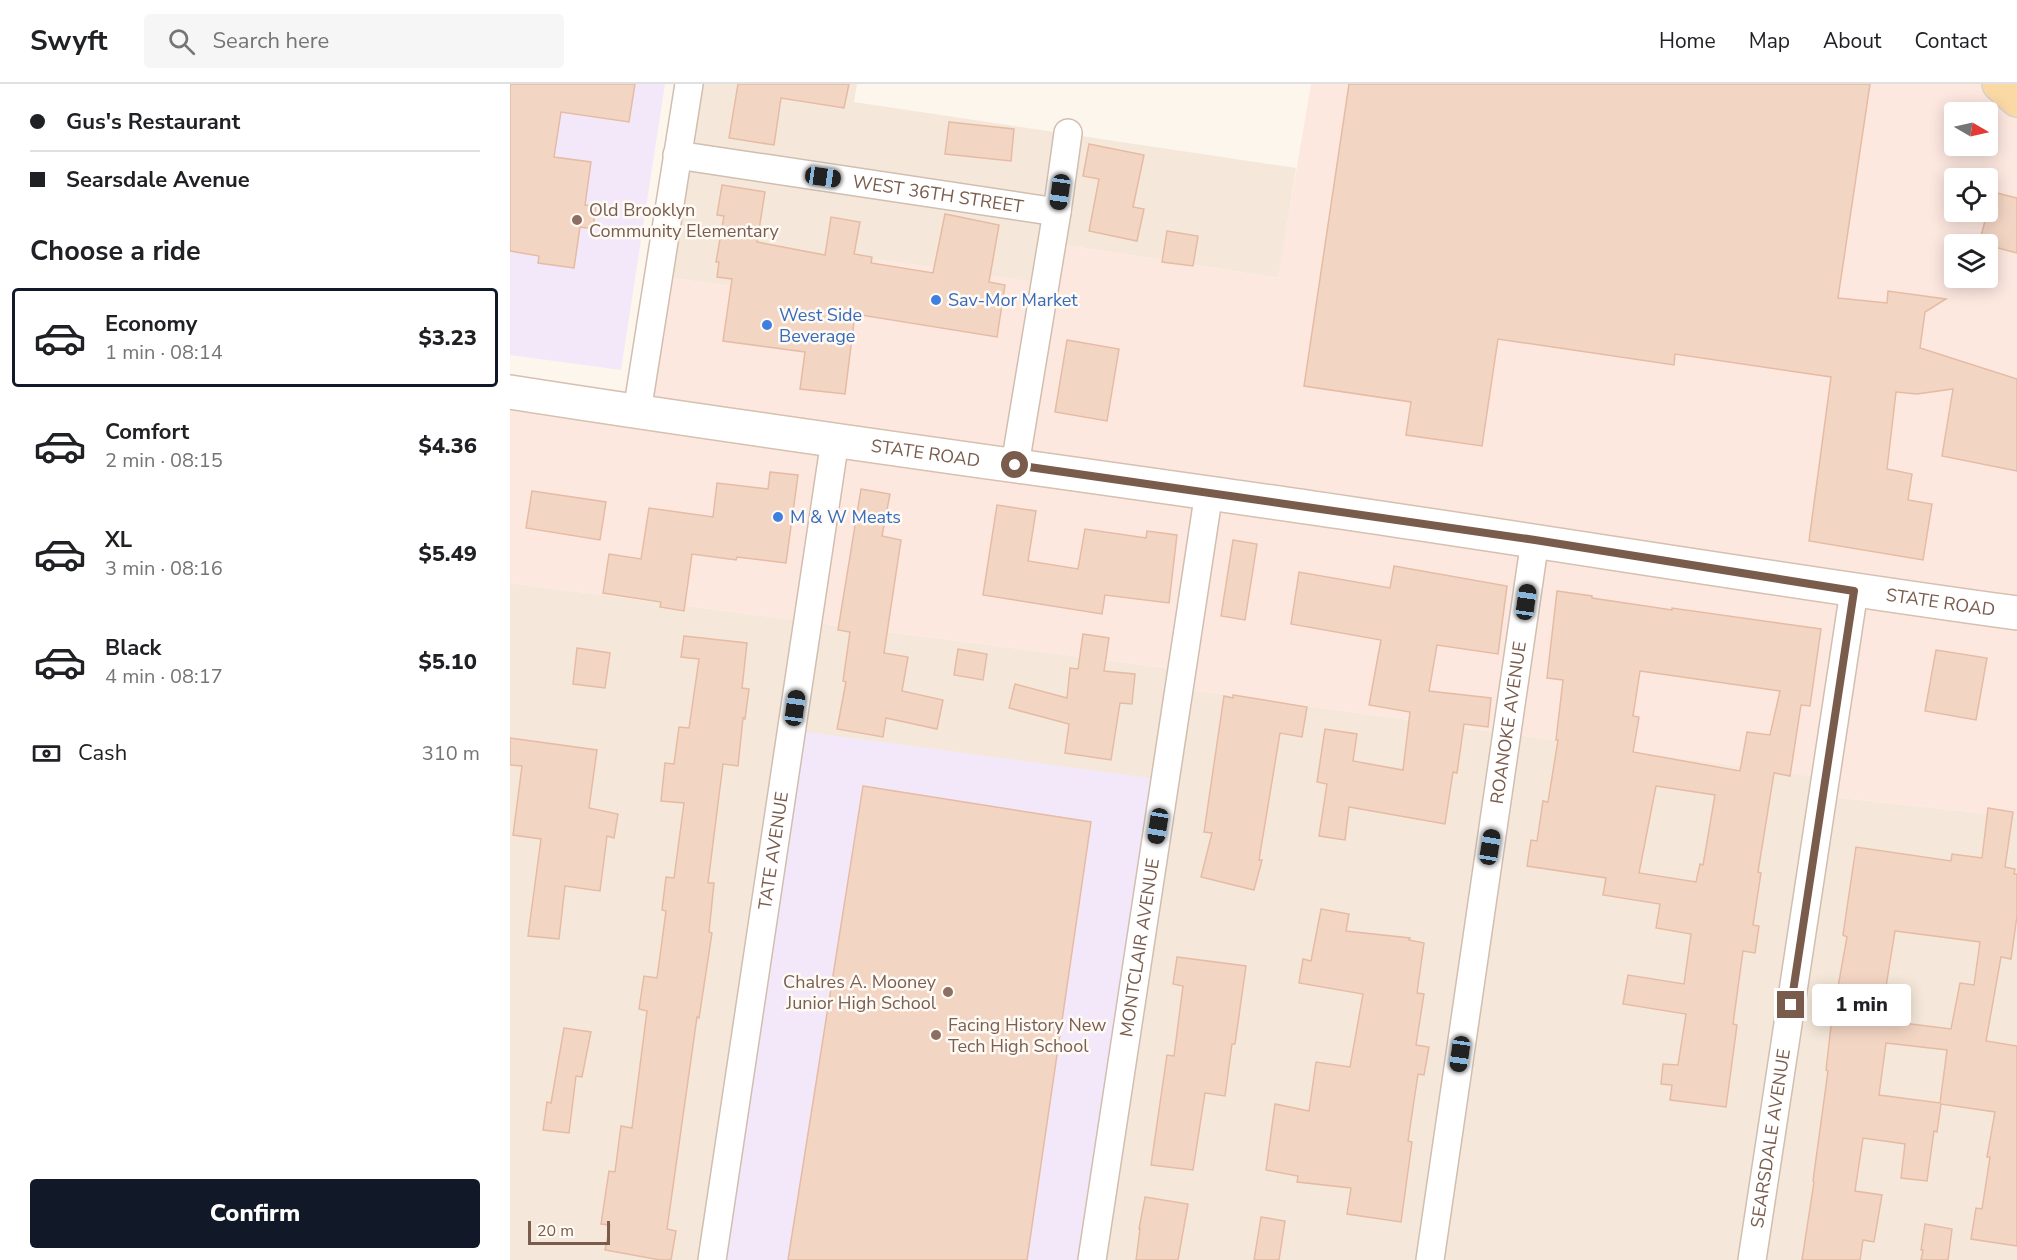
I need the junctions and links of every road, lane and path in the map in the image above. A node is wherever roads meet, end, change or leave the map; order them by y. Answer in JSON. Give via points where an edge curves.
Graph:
{"nodes":[{"id":1,"x":688,"y":84,"type":"edge"},
{"id":2,"x":1999,"y":84,"type":"edge"},
{"id":3,"x":2017,"y":100,"type":"edge"},
{"id":4,"x":1068,"y":133,"type":"dead end"},
{"id":5,"x":677,"y":155,"type":"junction"},
{"id":6,"x":1057,"y":212,"type":"junction"},
{"id":7,"x":510,"y":392,"type":"edge"},
{"id":8,"x":637,"y":412,"type":"junction"},
{"id":9,"x":835,"y":440,"type":"junction"},
{"id":10,"x":1015,"y":465,"type":"junction"},
{"id":11,"x":1209,"y":492,"type":"junction"},
{"id":12,"x":1535,"y":540,"type":"junction"},
{"id":13,"x":1854,"y":591,"type":"junction"},
{"id":14,"x":2017,"y":613,"type":"edge"},
{"id":15,"x":712,"y":1260,"type":"edge"},
{"id":16,"x":1092,"y":1260,"type":"edge"},
{"id":17,"x":1430,"y":1260,"type":"edge"},
{"id":18,"x":1752,"y":1260,"type":"edge"}],
"edges":[{"from":1,"to":5,"type":"street"},
{"from":2,"to":3,"type":"main road"},
{"from":4,"to":6,"type":"street"},
{"from":5,"to":6,"type":"street","name":"WEST 36TH STREET"},
{"from":5,"to":8,"type":"street"},
{"from":6,"to":10,"type":"street"},
{"from":7,"to":8,"type":"main road","name":"STATE ROAD"},
{"from":8,"to":9,"type":"main road","name":"STATE ROAD"},
{"from":9,"to":10,"type":"main road","name":"STATE ROAD"},
{"from":9,"to":15,"type":"street","name":"TATE AVENUE"},
{"from":10,"to":11,"type":"main road","name":"STATE ROAD"},
{"from":11,"to":12,"type":"main road","name":"STATE ROAD"},
{"from":11,"to":16,"type":"street","name":"MONTCLAIR AVENUE"},
{"from":12,"to":13,"type":"main road","name":"STATE ROAD"},
{"from":12,"to":17,"type":"street","name":"ROANOKE AVENUE"},
{"from":13,"to":14,"type":"main road","name":"STATE ROAD"},
{"from":13,"to":18,"type":"street","name":"SEARSDALE AVENUE"}]}
